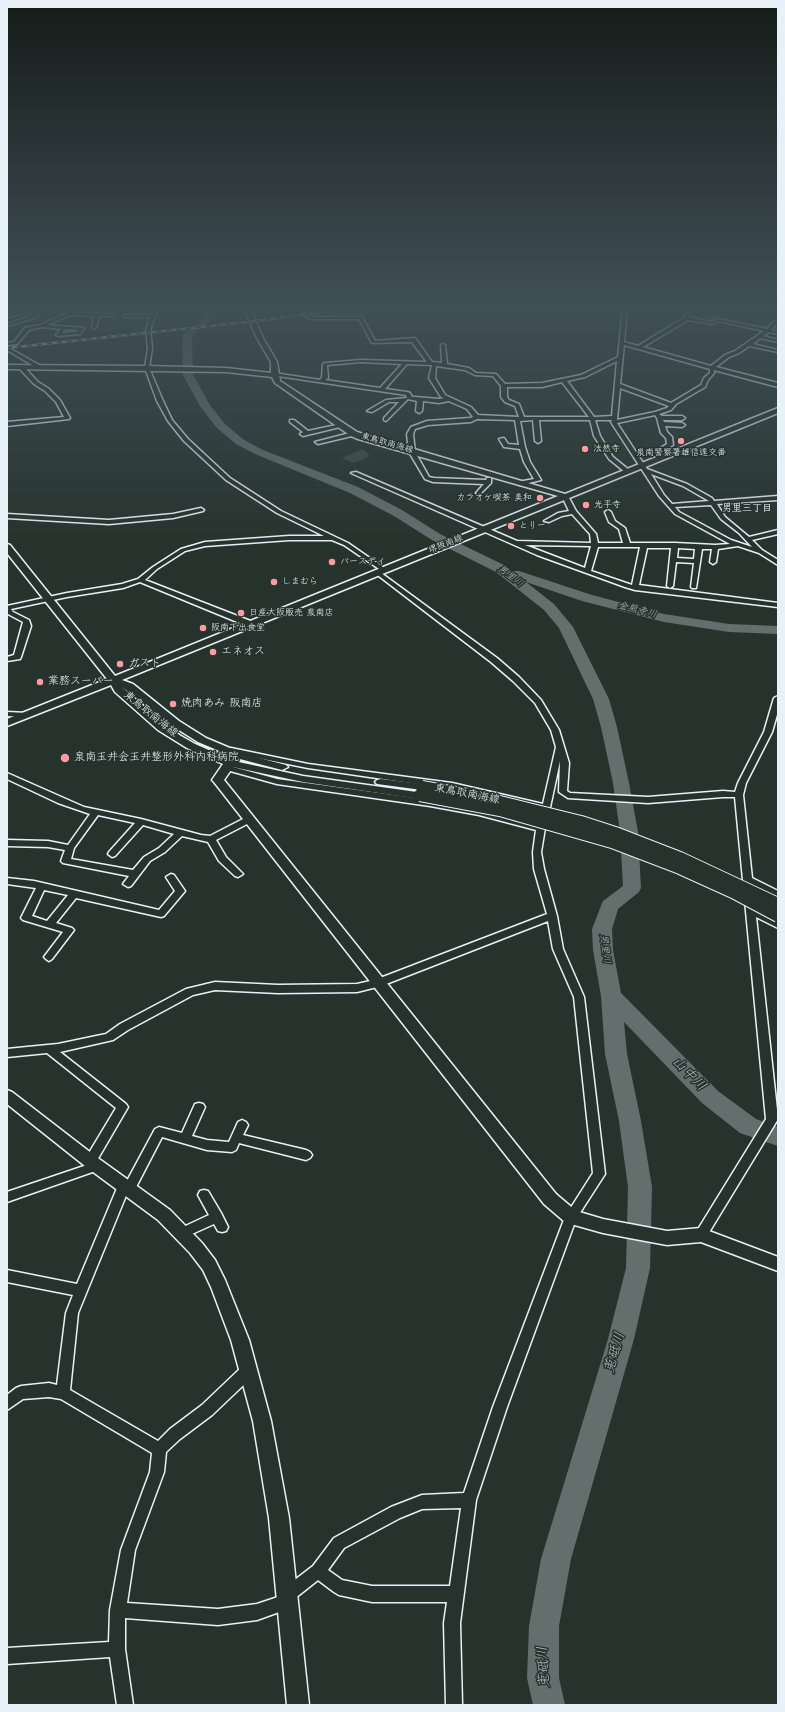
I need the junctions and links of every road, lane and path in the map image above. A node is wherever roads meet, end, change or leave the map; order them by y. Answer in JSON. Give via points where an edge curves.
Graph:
{"nodes":[{"id":1,"x":43,"y":388,"type":"edge"},
{"id":2,"x":155,"y":388,"type":"edge"},
{"id":3,"x":283,"y":388,"type":"edge"},
{"id":4,"x":375,"y":388,"type":"edge"},
{"id":5,"x":438,"y":388,"type":"edge"},
{"id":6,"x":504,"y":388,"type":"edge"},
{"id":7,"x":570,"y":388,"type":"edge"},
{"id":8,"x":617,"y":388,"type":"edge"},
{"id":9,"x":625,"y":388,"type":"edge"},
{"id":10,"x":700,"y":388,"type":"edge"},
{"id":11,"x":382,"y":389,"type":"joint"},
{"id":12,"x":410,"y":398,"type":"junction"},
{"id":13,"x":449,"y":399,"type":"junction"},
{"id":14,"x":404,"y":400,"type":"junction"},
{"id":15,"x":420,"y":400,"type":"junction"},
{"id":16,"x":672,"y":405,"type":"junction"},
{"id":17,"x":370,"y":410,"type":"dead end"},
{"id":18,"x":778,"y":410,"type":"edge"},
{"id":19,"x":418,"y":412,"type":"dead end"},
{"id":20,"x":658,"y":415,"type":"junction"},
{"id":21,"x":476,"y":417,"type":"junction"},
{"id":22,"x":682,"y":418,"type":"dead end"},
{"id":23,"x":386,"y":419,"type":"dead end"},
{"id":24,"x":520,"y":419,"type":"junction"},
{"id":25,"x":536,"y":419,"type":"junction"},
{"id":26,"x":591,"y":419,"type":"junction"},
{"id":27,"x":614,"y":420,"type":"junction"},
{"id":28,"x":292,"y":421,"type":"dead end"},
{"id":29,"x":7,"y":424,"type":"edge"},
{"id":30,"x":662,"y":424,"type":"junction"},
{"id":31,"x":682,"y":425,"type":"dead end"},
{"id":32,"x":341,"y":426,"type":"junction"},
{"id":33,"x":354,"y":434,"type":"junction"},
{"id":34,"x":502,"y":439,"type":"dead end"},
{"id":35,"x":538,"y":441,"type":"dead end"},
{"id":36,"x":318,"y":442,"type":"dead end"},
{"id":37,"x":522,"y":447,"type":"junction"},
{"id":38,"x":412,"y":452,"type":"junction"},
{"id":39,"x":666,"y":455,"type":"junction"},
{"id":40,"x":644,"y":467,"type":"junction"},
{"id":41,"x":627,"y":471,"type":"junction"},
{"id":42,"x":354,"y":473,"type":"dead end"},
{"id":43,"x":489,"y":474,"type":"junction"},
{"id":44,"x":489,"y":482,"type":"junction"},
{"id":45,"x":520,"y":483,"type":"junction"},
{"id":46,"x":479,"y":494,"type":"dead end"},
{"id":47,"x":565,"y":496,"type":"junction"},
{"id":48,"x":778,"y":498,"type":"edge"},
{"id":49,"x":713,"y":503,"type":"junction"},
{"id":50,"x":671,"y":506,"type":"junction"},
{"id":51,"x":201,"y":510,"type":"dead end"},
{"id":52,"x":573,"y":512,"type":"junction"},
{"id":53,"x":608,"y":512,"type":"dead end"},
{"id":54,"x":7,"y":516,"type":"edge"},
{"id":55,"x":547,"y":521,"type":"dead end"},
{"id":56,"x":482,"y":530,"type":"junction"},
{"id":57,"x":778,"y":532,"type":"edge"},
{"id":58,"x":334,"y":538,"type":"junction"},
{"id":59,"x":748,"y":539,"type":"junction"},
{"id":60,"x":514,"y":544,"type":"junction"},
{"id":61,"x":595,"y":545,"type":"junction"},
{"id":62,"x":627,"y":545,"type":"junction"},
{"id":63,"x":644,"y":545,"type":"junction"},
{"id":64,"x":675,"y":545,"type":"junction"},
{"id":65,"x":740,"y":545,"type":"junction"},
{"id":66,"x":699,"y":546,"type":"junction"},
{"id":67,"x":7,"y":547,"type":"edge"},
{"id":68,"x":715,"y":547,"type":"junction"},
{"id":69,"x":761,"y":552,"type":"junction"},
{"id":70,"x":673,"y":560,"type":"junction"},
{"id":71,"x":697,"y":561,"type":"junction"},
{"id":72,"x":713,"y":562,"type":"dead end"},
{"id":73,"x":778,"y":564,"type":"edge"},
{"id":74,"x":383,"y":570,"type":"junction"},
{"id":75,"x":587,"y":572,"type":"junction"},
{"id":76,"x":140,"y":580,"type":"junction"},
{"id":77,"x":670,"y":586,"type":"dead end"},
{"id":78,"x":694,"y":587,"type":"dead end"},
{"id":79,"x":636,"y":588,"type":"junction"},
{"id":80,"x":49,"y":598,"type":"junction"},
{"id":81,"x":778,"y":605,"type":"edge"},
{"id":82,"x":7,"y":608,"type":"edge"},
{"id":83,"x":250,"y":624,"type":"junction"},
{"id":84,"x":7,"y":659,"type":"edge"},
{"id":85,"x":113,"y":680,"type":"junction"},
{"id":86,"x":778,"y":698,"type":"edge"},
{"id":87,"x":7,"y":714,"type":"edge"},
{"id":88,"x":27,"y":715,"type":"junction"},
{"id":89,"x":7,"y":723,"type":"edge"},
{"id":90,"x":223,"y":749,"type":"junction"},
{"id":91,"x":559,"y":749,"type":"junction"},
{"id":92,"x":228,"y":765,"type":"junction"},
{"id":93,"x":7,"y":776,"type":"edge"},
{"id":94,"x":421,"y":791,"type":"junction"},
{"id":95,"x":739,"y":795,"type":"junction"},
{"id":96,"x":546,"y":807,"type":"junction"},
{"id":97,"x":96,"y":812,"type":"junction"},
{"id":98,"x":248,"y":820,"type":"junction"},
{"id":99,"x":141,"y":822,"type":"junction"},
{"id":100,"x":541,"y":828,"type":"junction"},
{"id":101,"x":180,"y":833,"type":"junction"},
{"id":102,"x":211,"y":839,"type":"junction"},
{"id":103,"x":7,"y":843,"type":"edge"},
{"id":104,"x":70,"y":848,"type":"junction"},
{"id":105,"x":112,"y":854,"type":"dead end"},
{"id":106,"x":136,"y":874,"type":"junction"},
{"id":107,"x":238,"y":874,"type":"dead end"},
{"id":108,"x":171,"y":877,"type":"dead end"},
{"id":109,"x":748,"y":880,"type":"junction"},
{"id":110,"x":7,"y":881,"type":"edge"},
{"id":111,"x":128,"y":884,"type":"dead end"},
{"id":112,"x":41,"y":886,"type":"junction"},
{"id":113,"x":74,"y":894,"type":"junction"},
{"id":114,"x":778,"y":895,"type":"edge"},
{"id":115,"x":778,"y":904,"type":"edge"},
{"id":116,"x":750,"y":910,"type":"junction"},
{"id":117,"x":552,"y":916,"type":"junction"},
{"id":118,"x":778,"y":916,"type":"edge"},
{"id":119,"x":49,"y":925,"type":"junction"},
{"id":120,"x":778,"y":925,"type":"edge"},
{"id":121,"x":49,"y":957,"type":"dead end"},
{"id":122,"x":377,"y":983,"type":"junction"},
{"id":123,"x":49,"y":1049,"type":"junction"},
{"id":124,"x":7,"y":1053,"type":"edge"},
{"id":125,"x":7,"y":1096,"type":"edge"},
{"id":126,"x":199,"y":1107,"type":"dead end"},
{"id":127,"x":242,"y":1125,"type":"dead end"},
{"id":128,"x":237,"y":1138,"type":"junction"},
{"id":129,"x":185,"y":1139,"type":"junction"},
{"id":130,"x":306,"y":1155,"type":"dead end"},
{"id":131,"x":94,"y":1164,"type":"junction"},
{"id":132,"x":126,"y":1187,"type":"junction"},
{"id":133,"x":204,"y":1195,"type":"dead end"},
{"id":134,"x":7,"y":1197,"type":"edge"},
{"id":135,"x":571,"y":1217,"type":"junction"},
{"id":136,"x":183,"y":1233,"type":"junction"},
{"id":137,"x":702,"y":1235,"type":"junction"},
{"id":138,"x":778,"y":1264,"type":"edge"},
{"id":139,"x":7,"y":1276,"type":"edge"},
{"id":140,"x":81,"y":1291,"type":"junction"},
{"id":141,"x":248,"y":1371,"type":"junction"},
{"id":142,"x":63,"y":1393,"type":"junction"},
{"id":143,"x":7,"y":1403,"type":"edge"},
{"id":144,"x":159,"y":1449,"type":"junction"},
{"id":145,"x":469,"y":1500,"type":"junction"},
{"id":146,"x":318,"y":1571,"type":"junction"},
{"id":147,"x":456,"y":1594,"type":"junction"},
{"id":148,"x":288,"y":1598,"type":"junction"},
{"id":149,"x":118,"y":1610,"type":"junction"},
{"id":150,"x":117,"y":1649,"type":"junction"},
{"id":151,"x":7,"y":1656,"type":"edge"},
{"id":152,"x":125,"y":1705,"type":"edge"},
{"id":153,"x":298,"y":1705,"type":"edge"},
{"id":154,"x":454,"y":1705,"type":"edge"}],
"edges":[{"from":1,"to":29,"type":"street","via":[[58,401],[68,418]]},
{"from":2,"to":58,"type":"street","via":[[170,420],[186,440],[228,479],[279,512]]},
{"from":3,"to":32,"type":"main road","name":"東鳥取南海線"},
{"from":4,"to":11,"type":"street"},
{"from":5,"to":13,"type":"street","via":[[443,396]]},
{"from":6,"to":24,"type":"street","via":[[504,397],[517,406]]},
{"from":7,"to":26,"type":"street","via":[[591,415]]},
{"from":8,"to":27,"type":"street"},
{"from":9,"to":16,"type":"street"},
{"from":10,"to":16,"type":"street"},
{"from":11,"to":12,"type":"street","via":[[408,394]]},
{"from":12,"to":14,"type":"street"},
{"from":12,"to":15,"type":"street"},
{"from":13,"to":15,"type":"street"},
{"from":13,"to":21,"type":"street","via":[[469,408]]},
{"from":14,"to":17,"type":"street","via":[[388,401]]},
{"from":14,"to":23,"type":"street"},
{"from":15,"to":19,"type":"street"},
{"from":16,"to":20,"type":"street"},
{"from":18,"to":39,"type":"main road","name":"堺阪南線"},
{"from":20,"to":22,"type":"street"},
{"from":20,"to":27,"type":"street"},
{"from":20,"to":30,"type":"street"},
{"from":21,"to":24,"type":"street"},
{"from":21,"to":38,"type":"street","via":[[471,420],[428,423],[413,428],[410,434]]},
{"from":24,"to":25,"type":"street"},
{"from":24,"to":37,"type":"street"},
{"from":25,"to":26,"type":"street"},
{"from":25,"to":35,"type":"street"},
{"from":26,"to":27,"type":"street"},
{"from":26,"to":41,"type":"street","via":[[597,436],[611,458]]},
{"from":27,"to":40,"type":"street"},
{"from":28,"to":32,"type":"street","via":[[305,433]]},
{"from":30,"to":31,"type":"street"},
{"from":30,"to":39,"type":"street","via":[[664,433],[669,437],[670,445],[662,449]]},
{"from":32,"to":33,"type":"main road","name":"東鳥取南海線"},
{"from":33,"to":36,"type":"street"},
{"from":33,"to":38,"type":"main road","name":"東鳥取南海線"},
{"from":34,"to":37,"type":"street","via":[[506,446]]},
{"from":37,"to":45,"type":"street","via":[[527,462],[538,480]]},
{"from":38,"to":43,"type":"main road","name":"東鳥取南海線"},
{"from":38,"to":44,"type":"street","via":[[427,478]]},
{"from":39,"to":40,"type":"main road","name":"堺阪南線"},
{"from":40,"to":41,"type":"main road","name":"堺阪南線"},
{"from":40,"to":49,"type":"street","via":[[701,493]]},
{"from":40,"to":50,"type":"street"},
{"from":41,"to":47,"type":"main road","name":"堺阪南線"},
{"from":42,"to":56,"type":"street"},
{"from":43,"to":44,"type":"street"},
{"from":43,"to":45,"type":"main road","name":"東鳥取南海線"},
{"from":44,"to":46,"type":"street"},
{"from":45,"to":47,"type":"main road","name":"東鳥取南海線"},
{"from":47,"to":52,"type":"street"},
{"from":47,"to":56,"type":"main road","name":"堺阪南線"},
{"from":48,"to":49,"type":"street"},
{"from":49,"to":50,"type":"street"},
{"from":49,"to":59,"type":"street","via":[[723,518]]},
{"from":50,"to":65,"type":"street","via":[[686,519]]},
{"from":51,"to":54,"type":"street","via":[[173,516],[109,522]]},
{"from":52,"to":55,"type":"street","via":[[560,514]]},
{"from":52,"to":61,"type":"street","via":[[592,534]]},
{"from":53,"to":62,"type":"street","via":[[612,522],[622,528]]},
{"from":56,"to":60,"type":"street"},
{"from":56,"to":74,"type":"main road","name":"堺阪南線"},
{"from":57,"to":59,"type":"street"},
{"from":58,"to":74,"type":"street"},
{"from":58,"to":76,"type":"street","via":[[289,538],[205,544],[183,550]]},
{"from":59,"to":69,"type":"street"},
{"from":60,"to":61,"type":"street"},
{"from":60,"to":75,"type":"street"},
{"from":61,"to":62,"type":"street"},
{"from":61,"to":75,"type":"street"},
{"from":62,"to":63,"type":"street"},
{"from":63,"to":64,"type":"street"},
{"from":63,"to":79,"type":"street"},
{"from":64,"to":66,"type":"street"},
{"from":64,"to":70,"type":"street"},
{"from":65,"to":68,"type":"street"},
{"from":65,"to":69,"type":"street"},
{"from":66,"to":68,"type":"street"},
{"from":66,"to":71,"type":"street"},
{"from":67,"to":80,"type":"main road"},
{"from":68,"to":72,"type":"street"},
{"from":69,"to":73,"type":"street"},
{"from":70,"to":71,"type":"street"},
{"from":70,"to":77,"type":"street"},
{"from":71,"to":78,"type":"street"},
{"from":74,"to":83,"type":"main road","name":"堺阪南線"},
{"from":74,"to":91,"type":"street","via":[[516,679],[538,702],[547,716],[555,730]]},
{"from":75,"to":79,"type":"street"},
{"from":76,"to":80,"type":"street","via":[[123,586]]},
{"from":76,"to":83,"type":"street"},
{"from":79,"to":81,"type":"street"},
{"from":80,"to":82,"type":"street"},
{"from":80,"to":85,"type":"main road"},
{"from":82,"to":84,"type":"street","via":[[10,613],[27,621],[28,626],[17,657]]},
{"from":83,"to":85,"type":"main road","name":"堺阪南線"},
{"from":85,"to":88,"type":"main road","name":"堺阪南線"},
{"from":85,"to":90,"type":"main road","name":"東鳥取南海線","via":[[129,686],[189,733]]},
{"from":85,"to":92,"type":"main road","name":"東鳥取南海線","via":[[119,690],[162,728]]},
{"from":86,"to":95,"type":"street","via":[[768,732],[742,783]]},
{"from":87,"to":88,"type":"street"},
{"from":88,"to":89,"type":"main road","name":"堺阪南線"},
{"from":90,"to":94,"type":"main road","name":"東鳥取南海線","via":[[273,765]]},
{"from":90,"to":96,"type":"street","via":[[308,766],[452,786]]},
{"from":91,"to":95,"type":"street","via":[[565,763],[563,792],[568,795],[648,800]]},
{"from":91,"to":96,"type":"street"},
{"from":92,"to":94,"type":"main road","name":"東鳥取南海線","via":[[303,779]]},
{"from":92,"to":98,"type":"main road","via":[[218,780]]},
{"from":92,"to":100,"type":"street","via":[[277,781],[430,803]]},
{"from":93,"to":97,"type":"street","via":[[61,801]]},
{"from":94,"to":115,"type":"main road","name":"東鳥取南海線","bridge":true,"via":[[503,802],[581,822],[680,858]]},
{"from":94,"to":118,"type":"main road","name":"東鳥取南海線","bridge":true,"via":[[500,810],[612,842],[680,868]]},
{"from":95,"to":109,"type":"street"},
{"from":96,"to":100,"type":"street"},
{"from":97,"to":99,"type":"street"},
{"from":97,"to":104,"type":"street"},
{"from":98,"to":102,"type":"street"},
{"from":98,"to":122,"type":"main road"},
{"from":99,"to":101,"type":"street"},
{"from":99,"to":105,"type":"street"},
{"from":100,"to":117,"type":"street","via":[[537,852],[539,869]]},
{"from":101,"to":102,"type":"street"},
{"from":101,"to":106,"type":"street","via":[[162,850],[147,859]]},
{"from":102,"to":107,"type":"street","via":[[222,859]]},
{"from":103,"to":104,"type":"street","via":[[48,844]]},
{"from":104,"to":106,"type":"street","via":[[66,861]]},
{"from":106,"to":111,"type":"street"},
{"from":108,"to":113,"type":"street","via":[[180,890],[161,914]]},
{"from":109,"to":114,"type":"street"},
{"from":109,"to":116,"type":"street"},
{"from":110,"to":112,"type":"street"},
{"from":112,"to":113,"type":"street"},
{"from":112,"to":119,"type":"street","via":[[26,918]]},
{"from":113,"to":119,"type":"street"},
{"from":116,"to":120,"type":"street"},
{"from":116,"to":137,"type":"street","via":[[772,1119]]},
{"from":117,"to":122,"type":"street"},
{"from":117,"to":135,"type":"street","via":[[558,949],[579,996],[599,1174]]},
{"from":119,"to":121,"type":"street","via":[[68,930]]},
{"from":122,"to":123,"type":"street","via":[[357,988],[278,989],[215,986],[190,992],[109,1037]]},
{"from":122,"to":135,"type":"main road","via":[[550,1199]]},
{"from":123,"to":124,"type":"street"},
{"from":123,"to":131,"type":"street","via":[[122,1107]]},
{"from":125,"to":131,"type":"main road"},
{"from":126,"to":129,"type":"street"},
{"from":127,"to":128,"type":"street"},
{"from":128,"to":129,"type":"street","via":[[232,1147],[207,1145]]},
{"from":128,"to":130,"type":"street"},
{"from":129,"to":132,"type":"street","via":[[159,1132]]},
{"from":131,"to":132,"type":"main road"},
{"from":131,"to":134,"type":"street"},
{"from":132,"to":136,"type":"main road"},
{"from":132,"to":140,"type":"street"},
{"from":133,"to":136,"type":"street","via":[[219,1222]]},
{"from":135,"to":137,"type":"main road","via":[[667,1238]]},
{"from":135,"to":145,"type":"street","via":[[500,1407]]},
{"from":136,"to":141,"type":"main road","via":[[209,1265],[219,1285],[240,1340]]},
{"from":137,"to":138,"type":"main road"},
{"from":139,"to":140,"type":"street"},
{"from":140,"to":142,"type":"street","via":[[72,1314]]},
{"from":141,"to":144,"type":"street","via":[[207,1410]]},
{"from":141,"to":148,"type":"main road","via":[[262,1421],[272,1476]]},
{"from":142,"to":143,"type":"street","via":[[49,1390],[21,1393]]},
{"from":142,"to":144,"type":"street"},
{"from":144,"to":149,"type":"street","via":[[157,1472],[128,1550]]},
{"from":145,"to":146,"type":"street","via":[[422,1502],[396,1512],[339,1543]]},
{"from":145,"to":147,"type":"street"},
{"from":146,"to":147,"type":"street","via":[[339,1587],[372,1594]]},
{"from":146,"to":148,"type":"street"},
{"from":147,"to":154,"type":"street","via":[[452,1623]]},
{"from":148,"to":149,"type":"street","via":[[257,1612],[218,1617]]},
{"from":148,"to":153,"type":"main road"},
{"from":149,"to":150,"type":"street"},
{"from":150,"to":151,"type":"street"},
{"from":150,"to":152,"type":"street"}]}
